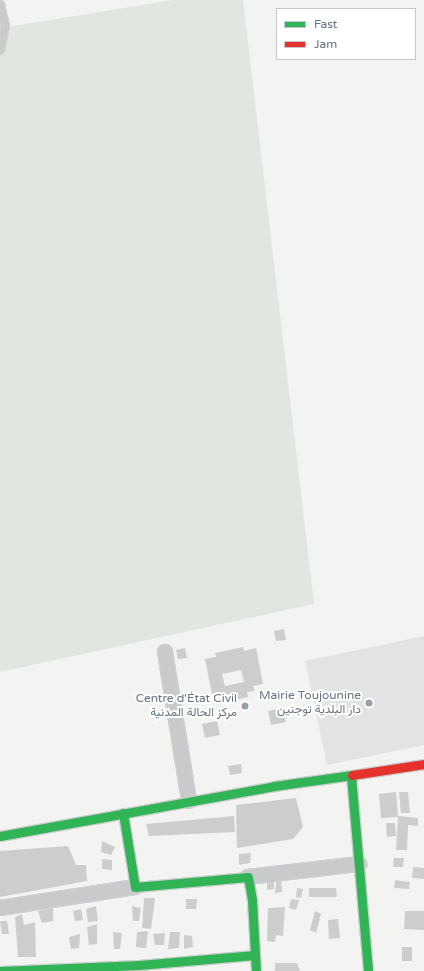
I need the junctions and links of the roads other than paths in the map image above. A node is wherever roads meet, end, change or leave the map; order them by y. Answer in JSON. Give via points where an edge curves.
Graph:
{"nodes":[{"id":1,"x":0,"y":4,"type":"edge"},
{"id":2,"x":0,"y":49,"type":"edge"},
{"id":3,"x":165,"y":652,"type":"dead end"},
{"id":4,"x":424,"y":764,"type":"edge"},
{"id":5,"x":351,"y":776,"type":"junction"},
{"id":6,"x":189,"y":801,"type":"junction"},
{"id":7,"x":123,"y":814,"type":"junction"},
{"id":8,"x":0,"y":836,"type":"edge"},
{"id":9,"x":359,"y":864,"type":"junction"},
{"id":10,"x":248,"y":877,"type":"junction"},
{"id":11,"x":135,"y":887,"type":"junction"},
{"id":12,"x":0,"y":908,"type":"edge"},
{"id":13,"x":255,"y":955,"type":"junction"},
{"id":14,"x":25,"y":970,"type":"edge"},
{"id":15,"x":0,"y":971,"type":"edge"},
{"id":16,"x":256,"y":971,"type":"edge"},
{"id":17,"x":368,"y":971,"type":"edge"}],
"edges":[{"from":1,"to":2,"type":"lane","via":[[5,25]]},
{"from":3,"to":6,"type":"street"},
{"from":4,"to":5,"type":"street"},
{"from":5,"to":6,"type":"street"},
{"from":5,"to":9,"type":"street"},
{"from":6,"to":7,"type":"street"},
{"from":7,"to":8,"type":"street"},
{"from":7,"to":11,"type":"street"},
{"from":9,"to":10,"type":"street"},
{"from":9,"to":17,"type":"street"},
{"from":10,"to":11,"type":"street"},
{"from":10,"to":13,"type":"street"},
{"from":11,"to":12,"type":"street"},
{"from":13,"to":14,"type":"street","via":[[138,965]]},
{"from":13,"to":16,"type":"street"},
{"from":14,"to":15,"type":"street"}]}
